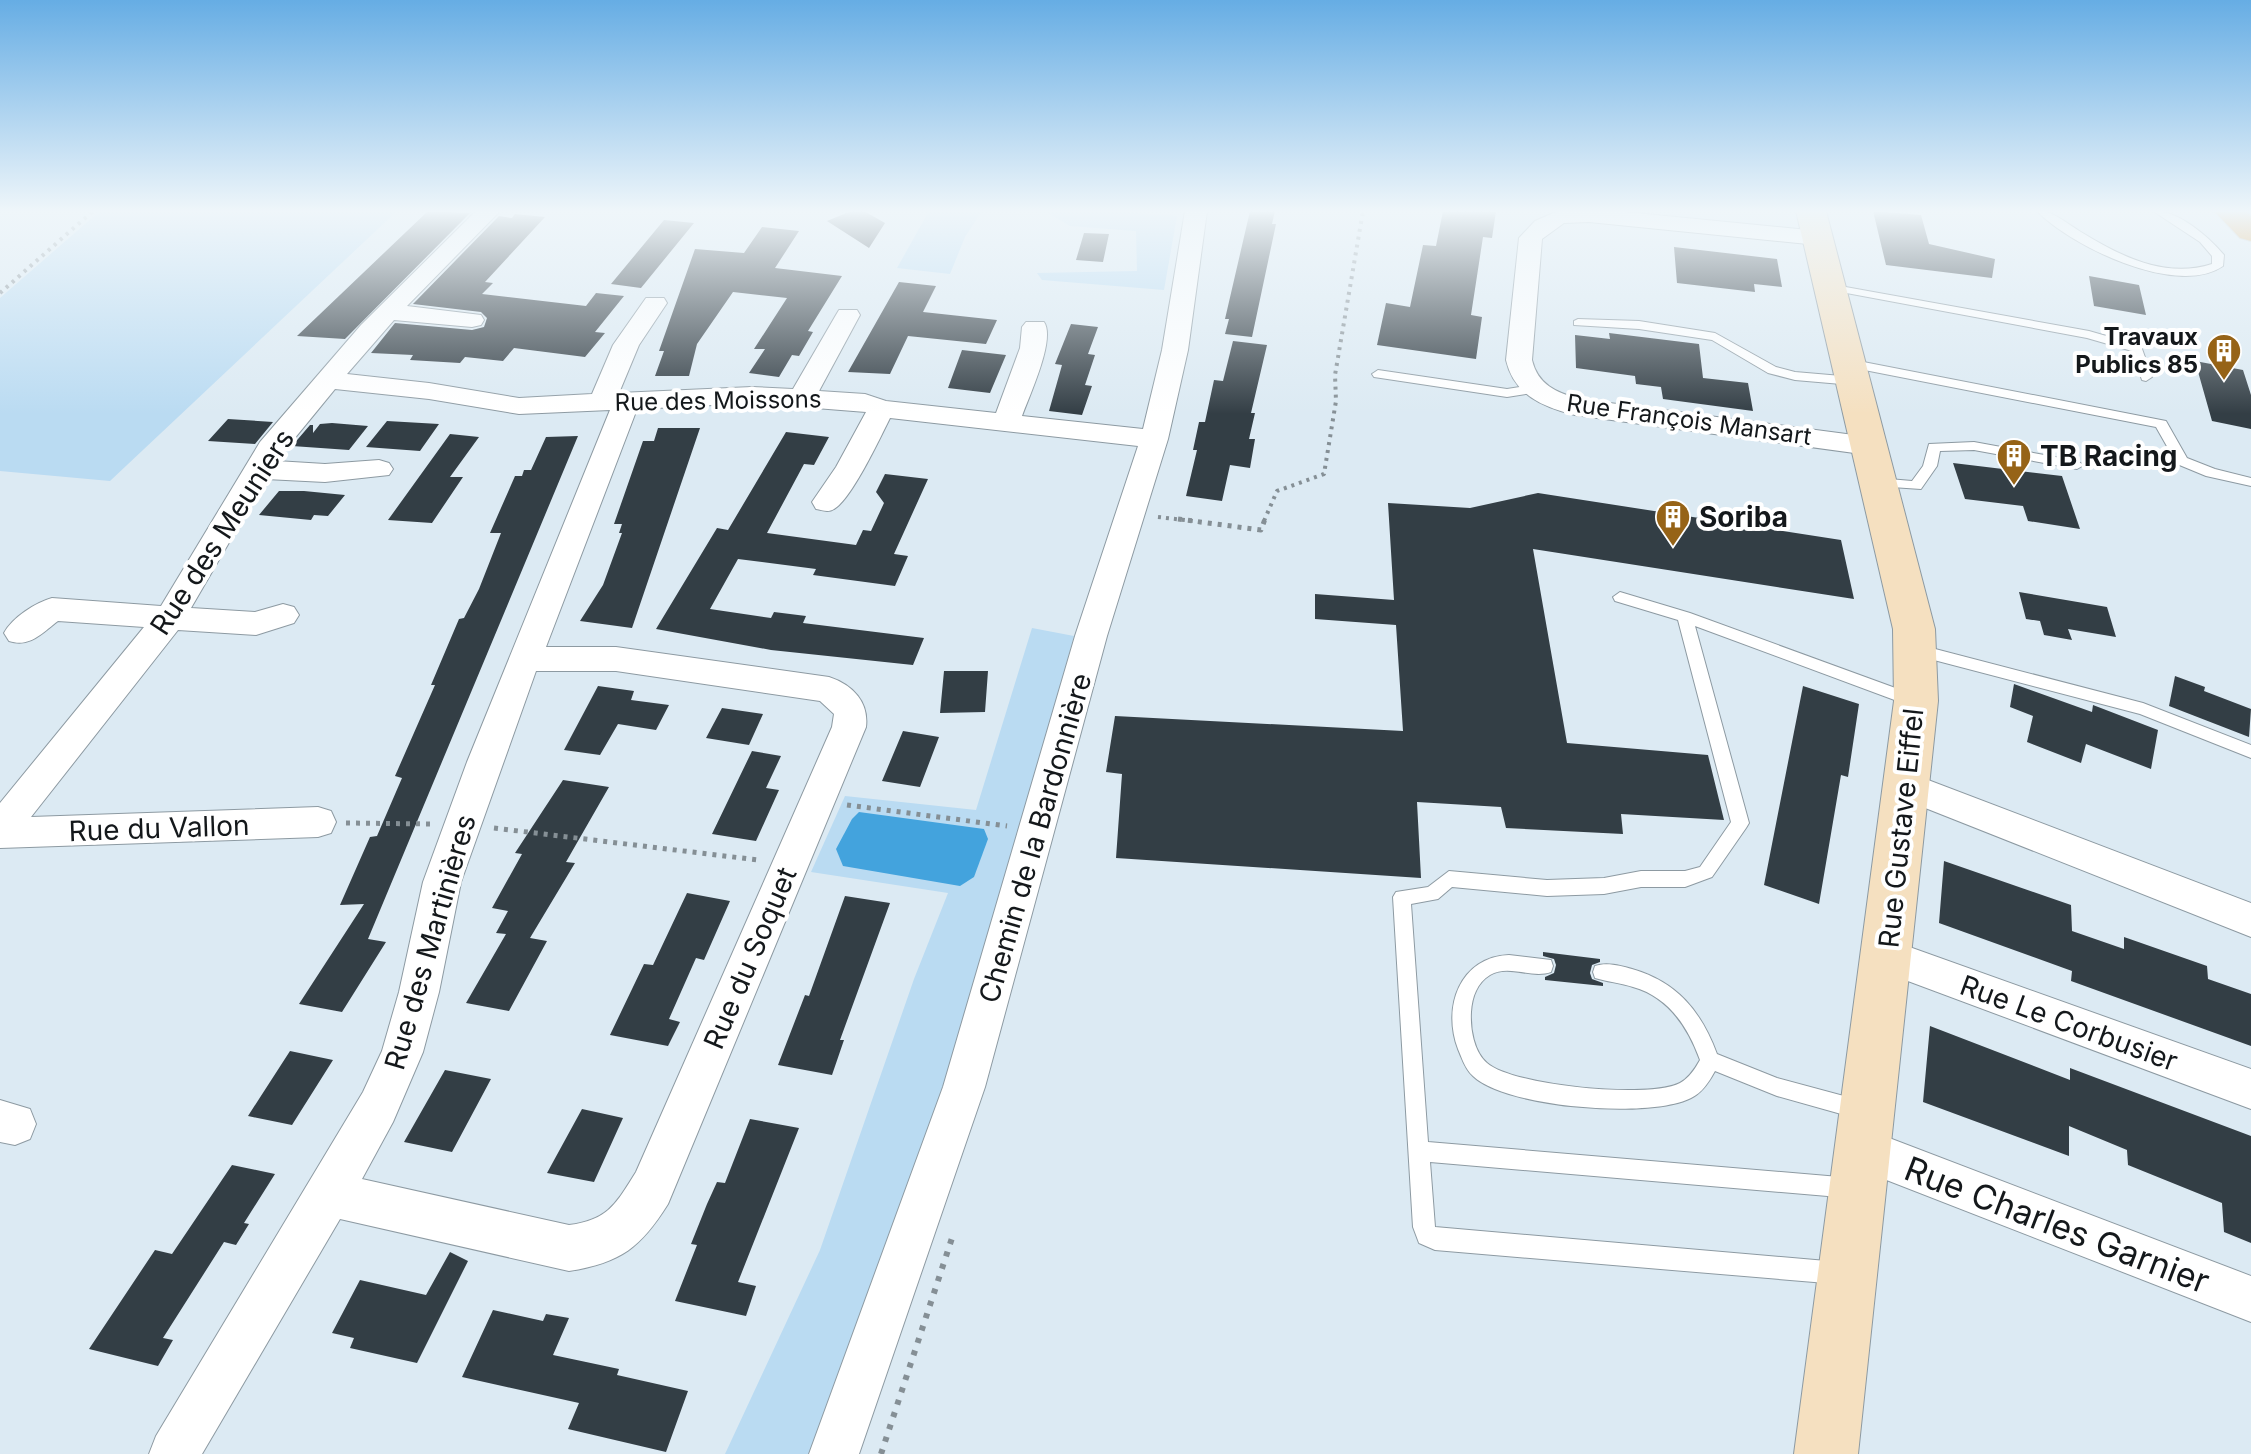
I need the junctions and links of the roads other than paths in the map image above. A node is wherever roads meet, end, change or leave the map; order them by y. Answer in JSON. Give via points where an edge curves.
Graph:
{"nodes":[{"id":1,"x":421,"y":279,"type":"edge"},
{"id":2,"x":1186,"y":279,"type":"edge"},
{"id":3,"x":1527,"y":279,"type":"edge"},
{"id":4,"x":1827,"y":279,"type":"edge"},
{"id":5,"x":1829,"y":287,"type":"junction"},
{"id":6,"x":655,"y":303,"type":"dead end"},
{"id":7,"x":388,"y":312,"type":"junction"},
{"id":8,"x":848,"y":315,"type":"dead end"},
{"id":9,"x":472,"y":320,"type":"dead end"},
{"id":10,"x":1578,"y":323,"type":"dead end"},
{"id":11,"x":1035,"y":327,"type":"dead end"},
{"id":12,"x":1851,"y":372,"type":"junction"},
{"id":13,"x":1378,"y":374,"type":"dead end"},
{"id":14,"x":2146,"y":377,"type":"dead end"},
{"id":15,"x":328,"y":380,"type":"junction"},
{"id":16,"x":1532,"y":389,"type":"junction"},
{"id":17,"x":803,"y":396,"type":"junction"},
{"id":18,"x":614,"y":402,"type":"junction"},
{"id":19,"x":881,"y":409,"type":"junction"},
{"id":20,"x":1005,"y":425,"type":"junction"},
{"id":21,"x":1154,"y":439,"type":"junction"},
{"id":22,"x":1873,"y":464,"type":"junction"},
{"id":23,"x":2077,"y":465,"type":"dead end"},
{"id":24,"x":260,"y":469,"type":"junction"},
{"id":25,"x":379,"y":469,"type":"dead end"},
{"id":26,"x":2251,"y":482,"type":"edge"},
{"id":27,"x":826,"y":502,"type":"dead end"},
{"id":28,"x":1620,"y":597,"type":"dead end"},
{"id":29,"x":283,"y":615,"type":"dead end"},
{"id":30,"x":1685,"y":617,"type":"junction"},
{"id":31,"x":169,"y":619,"type":"junction"},
{"id":32,"x":20,"y":633,"type":"dead end"},
{"id":33,"x":1914,"y":649,"type":"junction"},
{"id":34,"x":524,"y":659,"type":"junction"},
{"id":35,"x":1916,"y":701,"type":"junction"},
{"id":36,"x":2251,"y":752,"type":"edge"},
{"id":37,"x":1907,"y":786,"type":"junction"},
{"id":38,"x":318,"y":822,"type":"road end"},
{"id":39,"x":0,"y":831,"type":"edge"},
{"id":40,"x":2251,"y":920,"type":"edge"},
{"id":41,"x":1887,"y":956,"type":"junction"},
{"id":42,"x":1544,"y":966,"type":"dead end"},
{"id":43,"x":1602,"y":972,"type":"dead end"},
{"id":44,"x":1710,"y":1060,"type":"junction"},
{"id":45,"x":2251,"y":1089,"type":"edge"},
{"id":46,"x":1863,"y":1150,"type":"junction"},
{"id":47,"x":1419,"y":1151,"type":"junction"},
{"id":48,"x":329,"y":1194,"type":"junction"},
{"id":49,"x":1847,"y":1274,"type":"junction"},
{"id":50,"x":2251,"y":1299,"type":"edge"},
{"id":51,"x":174,"y":1454,"type":"edge"},
{"id":52,"x":834,"y":1454,"type":"edge"},
{"id":53,"x":1826,"y":1454,"type":"edge"}],
"edges":[{"from":1,"to":7,"type":"street","name":"Rue des Meuniers"},
{"from":2,"to":21,"type":"street","name":"Chemin de la Bardonnière"},
{"from":3,"to":16,"type":"street","name":"Rue François Mansart","via":[[1519,360],[1521,375]]},
{"from":4,"to":5,"type":"street","name":"Rue Gustave Eiffel"},
{"from":5,"to":12,"type":"street","name":"Rue Gustave Eiffel"},
{"from":5,"to":14,"type":"lane","via":[[2089,335],[2137,349]]},
{"from":6,"to":18,"type":"street","name":"Rue des Martinières","via":[[626,345]]},
{"from":7,"to":9,"type":"street"},
{"from":7,"to":15,"type":"street","name":"Rue des Meuniers"},
{"from":8,"to":17,"type":"street"},
{"from":10,"to":12,"type":"lane","via":[[1639,325],[1715,337],[1772,370],[1795,376]]},
{"from":11,"to":20,"type":"street","via":[[1033,348]]},
{"from":12,"to":22,"type":"street","name":"Rue Gustave Eiffel"},
{"from":12,"to":26,"type":"lane","via":[[2161,424],[2182,461]]},
{"from":13,"to":16,"type":"lane","via":[[1507,393]]},
{"from":15,"to":18,"type":"street","name":"Rue des Moissons","via":[[519,406]]},
{"from":15,"to":24,"type":"street","name":"Rue des Meuniers","via":[[270,448]]},
{"from":16,"to":22,"type":"street","name":"Rue François Mansart","via":[[1575,407]]},
{"from":17,"to":18,"type":"street","name":"Rue des Moissons"},
{"from":17,"to":19,"type":"street","name":"Rue des Moissons","via":[[865,402]]},
{"from":18,"to":34,"type":"street","name":"Rue des Martinières"},
{"from":19,"to":20,"type":"street","name":"Rue des Moissons"},
{"from":19,"to":27,"type":"street"},
{"from":20,"to":21,"type":"street","name":"Rue des Moissons"},
{"from":21,"to":52,"type":"street","name":"Chemin de la Bardonnière","via":[[1091,636],[964,1087]]},
{"from":22,"to":23,"type":"lane","via":[[1916,486],[1930,466],[1934,447],[1974,446]]},
{"from":22,"to":33,"type":"street","name":"Rue Gustave Eiffel","via":[[1914,629]]},
{"from":24,"to":25,"type":"street"},
{"from":24,"to":31,"type":"street","name":"Rue des Meuniers"},
{"from":28,"to":30,"type":"lane"},
{"from":29,"to":31,"type":"street","via":[[256,624]]},
{"from":30,"to":35,"type":"lane"},
{"from":30,"to":47,"type":"lane","via":[[1740,823],[1706,872],[1685,879],[1547,888],[1449,879],[1432,894],[1402,897]]},
{"from":31,"to":32,"type":"street","via":[[52,609]]},
{"from":31,"to":39,"type":"street","name":"Rue des Meuniers"},
{"from":33,"to":35,"type":"street","name":"Rue Gustave Eiffel"},
{"from":33,"to":36,"type":"lane","via":[[2143,709]]},
{"from":34,"to":48,"type":"street","name":"Rue des Martinières","via":[[434,909],[402,1052]]},
{"from":34,"to":48,"type":"street","name":"Rue du Soquet","via":[[616,659],[829,690],[851,710],[849,727],[652,1188],[629,1225],[599,1245],[569,1248]]},
{"from":35,"to":37,"type":"street","name":"Rue Gustave Eiffel"},
{"from":37,"to":40,"type":"street"},
{"from":37,"to":41,"type":"street","name":"Rue Gustave Eiffel"},
{"from":38,"to":39,"type":"street","name":"Rue du Vallon"},
{"from":41,"to":45,"type":"street","name":"Rue Le Corbusier"},
{"from":41,"to":46,"type":"street","name":"Rue Gustave Eiffel"},
{"from":42,"to":44,"type":"lane","via":[[1490,966],[1471,981],[1461,1002],[1464,1039],[1478,1069],[1499,1082],[1528,1091],[1651,1101],[1681,1094],[1704,1076]]},
{"from":43,"to":44,"type":"lane","via":[[1654,983],[1701,1031]]},
{"from":44,"to":46,"type":"lane","via":[[1777,1087]]},
{"from":46,"to":47,"type":"lane"},
{"from":46,"to":49,"type":"street","name":"Rue Gustave Eiffel"},
{"from":46,"to":50,"type":"street","name":"Rue Charles Garnier"},
{"from":47,"to":49,"type":"lane","via":[[1424,1227],[1435,1239]]},
{"from":48,"to":51,"type":"street","name":"Rue des Martinières"},
{"from":49,"to":53,"type":"street","name":"Rue Gustave Eiffel"}]}
